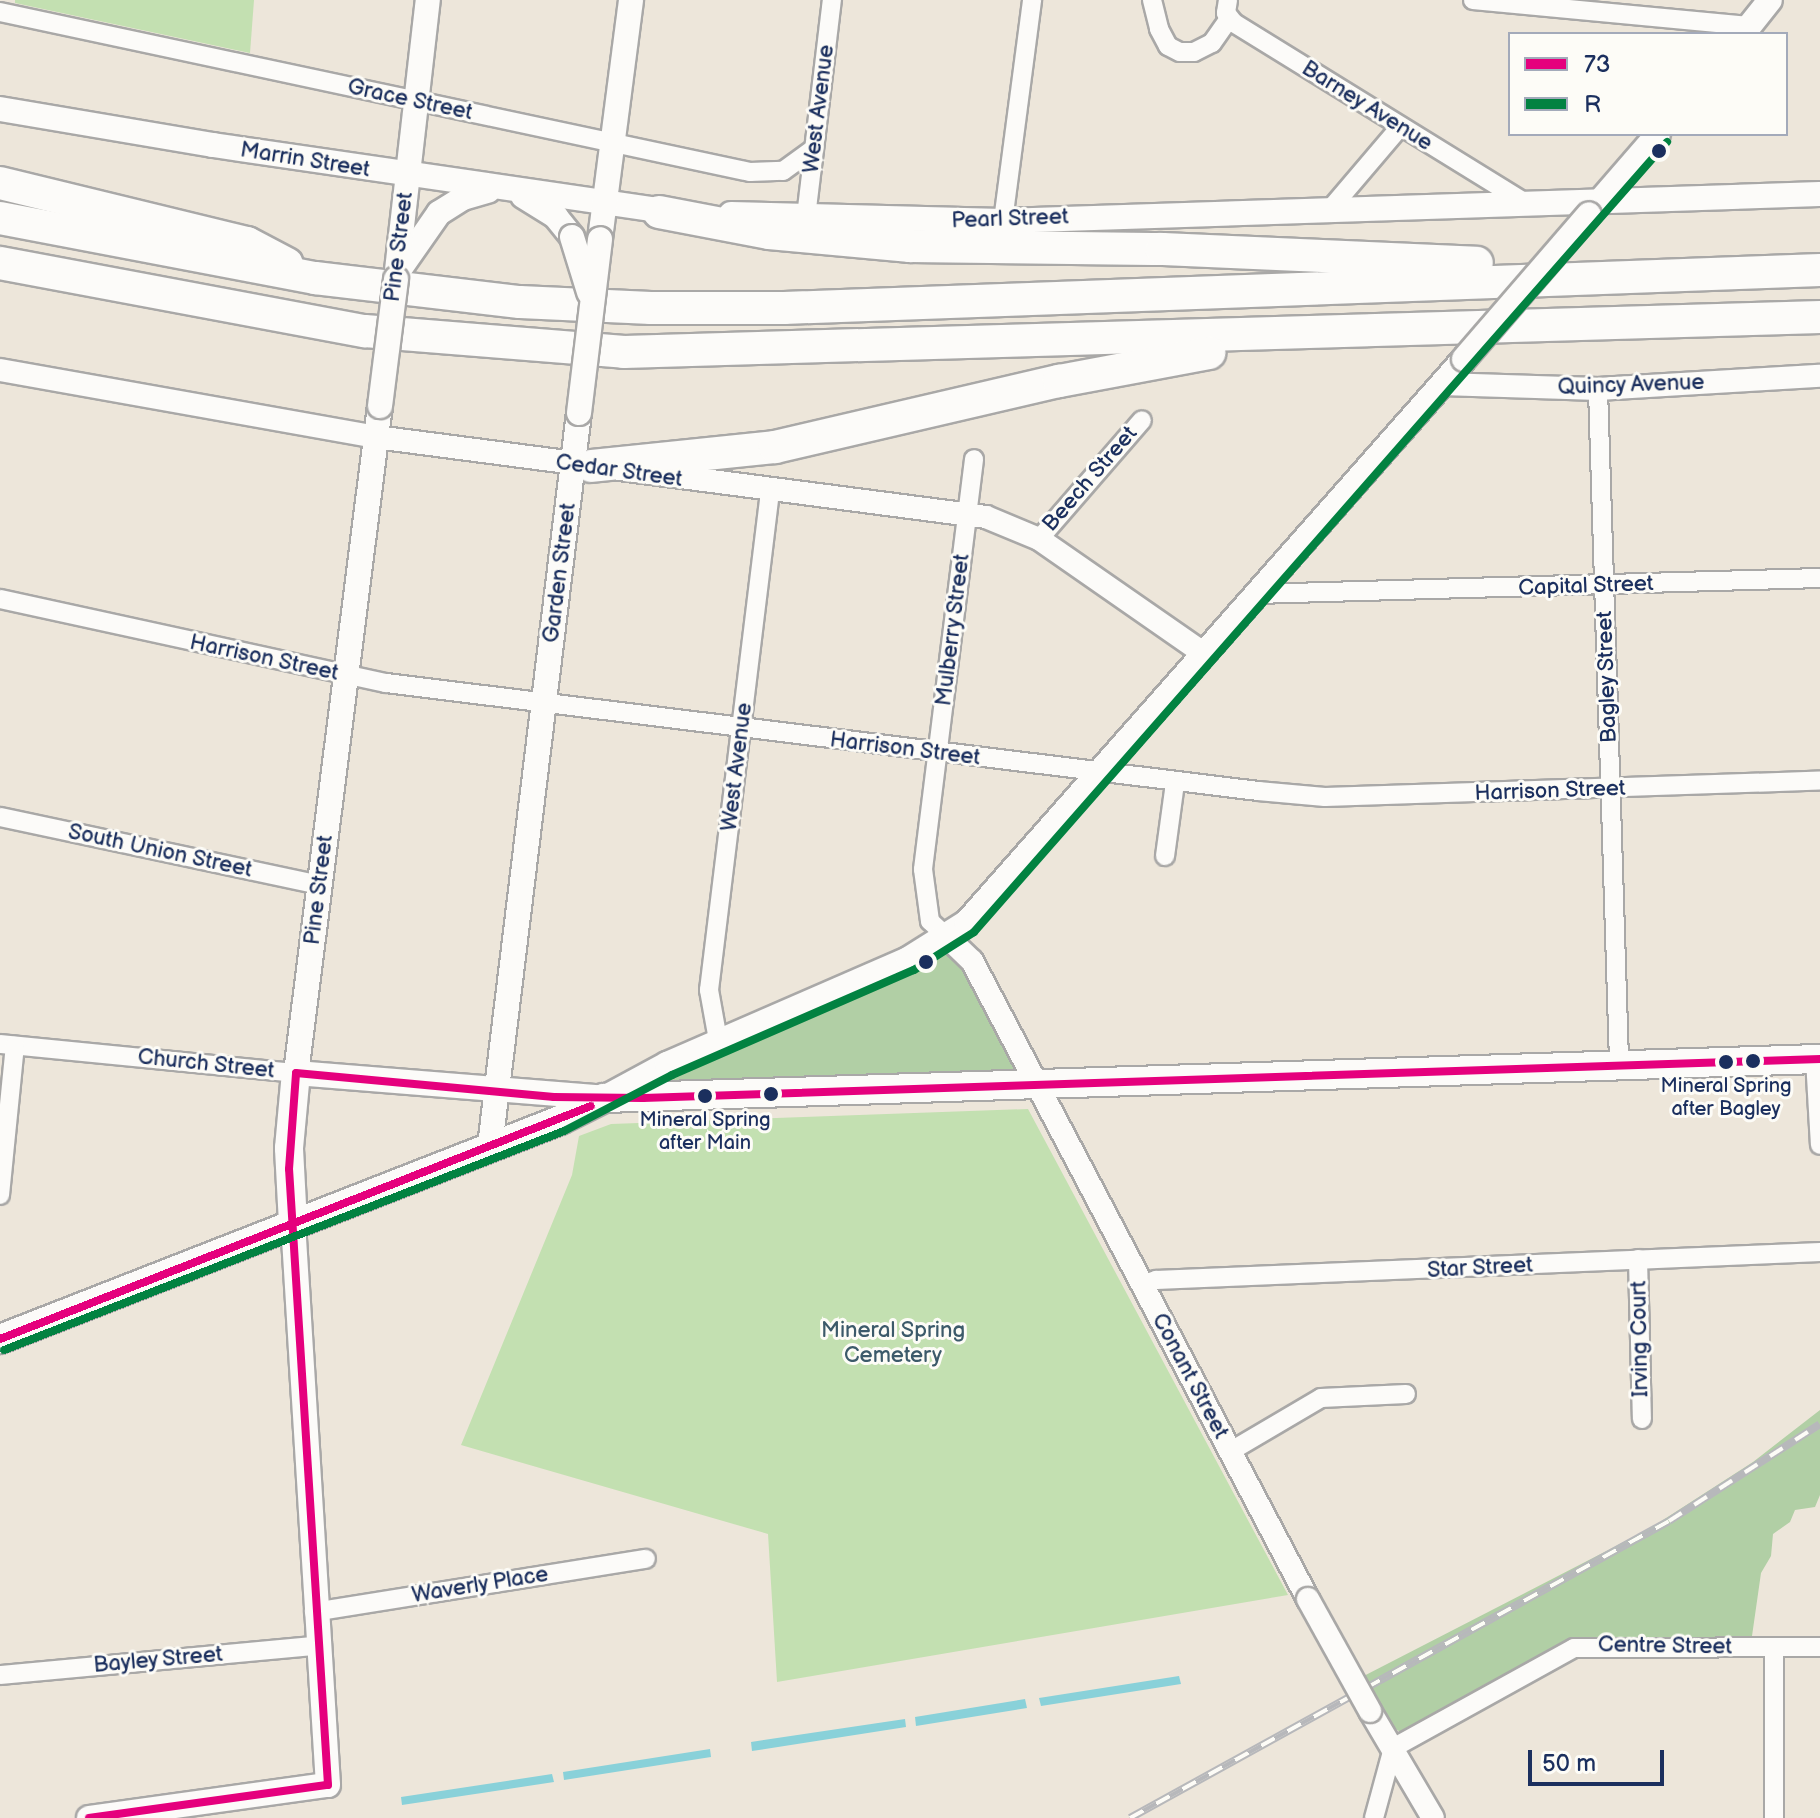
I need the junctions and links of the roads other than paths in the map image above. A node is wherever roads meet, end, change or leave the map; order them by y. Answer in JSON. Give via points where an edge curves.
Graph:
{"nodes":[{"id":1,"x":428,"y":0,"type":"edge"},
{"id":2,"x":631,"y":0,"type":"edge"},
{"id":3,"x":832,"y":0,"type":"edge"},
{"id":4,"x":1032,"y":0,"type":"edge"},
{"id":5,"x":1152,"y":0,"type":"edge"},
{"id":6,"x":1473,"y":0,"type":"edge"},
{"id":7,"x":1770,"y":0,"type":"edge"},
{"id":8,"x":1558,"y":4,"type":"edge"},
{"id":9,"x":1228,"y":9,"type":"edge"},
{"id":10,"x":0,"y":12,"type":"edge"},
{"id":11,"x":1746,"y":30,"type":"edge"},
{"id":12,"x":417,"y":101,"type":"junction"},
{"id":13,"x":0,"y":109,"type":"edge"},
{"id":14,"x":1400,"y":127,"type":"junction"},
{"id":15,"x":1656,"y":136,"type":"edge"},
{"id":16,"x":612,"y":144,"type":"junction"},
{"id":17,"x":813,"y":149,"type":"junction"},
{"id":18,"x":408,"y":175,"type":"junction"},
{"id":19,"x":0,"y":183,"type":"edge"},
{"id":20,"x":508,"y":189,"type":"junction"},
{"id":21,"x":1820,"y":194,"type":"edge"},
{"id":22,"x":1524,"y":202,"type":"junction"},
{"id":23,"x":605,"y":204,"type":"junction"},
{"id":24,"x":1332,"y":207,"type":"junction"},
{"id":25,"x":1595,"y":208,"type":"junction"},
{"id":26,"x":659,"y":212,"type":"junction"},
{"id":27,"x":806,"y":217,"type":"junction"},
{"id":28,"x":0,"y":218,"type":"edge"},
{"id":29,"x":1003,"y":221,"type":"junction"},
{"id":30,"x":0,"y":263,"type":"edge"},
{"id":31,"x":1820,"y":270,"type":"edge"},
{"id":32,"x":1712,"y":273,"type":"junction"},
{"id":33,"x":315,"y":278,"type":"junction"},
{"id":34,"x":396,"y":279,"type":"junction"},
{"id":35,"x":592,"y":314,"type":"junction"},
{"id":36,"x":1820,"y":317,"type":"edge"},
{"id":37,"x":1328,"y":333,"type":"junction"},
{"id":38,"x":0,"y":370,"type":"edge"},
{"id":39,"x":1820,"y":376,"type":"edge"},
{"id":40,"x":1442,"y":384,"type":"junction"},
{"id":41,"x":1598,"y":389,"type":"junction"},
{"id":42,"x":1142,"y":420,"type":"dead end"},
{"id":43,"x":376,"y":437,"type":"junction"},
{"id":44,"x":974,"y":459,"type":"dead end"},
{"id":45,"x":582,"y":465,"type":"junction"},
{"id":46,"x":770,"y":492,"type":"junction"},
{"id":47,"x":968,"y":514,"type":"junction"},
{"id":48,"x":1039,"y":539,"type":"junction"},
{"id":49,"x":1820,"y":578,"type":"edge"},
{"id":50,"x":1604,"y":586,"type":"junction"},
{"id":51,"x":1255,"y":594,"type":"junction"},
{"id":52,"x":0,"y":599,"type":"edge"},
{"id":53,"x":1203,"y":653,"type":"junction"},
{"id":54,"x":346,"y":676,"type":"junction"},
{"id":55,"x":545,"y":703,"type":"junction"},
{"id":56,"x":742,"y":728,"type":"junction"},
{"id":57,"x":937,"y":753,"type":"junction"},
{"id":58,"x":1097,"y":773,"type":"junction"},
{"id":59,"x":1820,"y":781,"type":"edge"},
{"id":60,"x":1175,"y":783,"type":"junction"},
{"id":61,"x":1610,"y":789,"type":"junction"},
{"id":62,"x":0,"y":817,"type":"edge"},
{"id":63,"x":1165,"y":856,"type":"dead end"},
{"id":64,"x":320,"y":885,"type":"junction"},
{"id":65,"x":946,"y":936,"type":"junction"},
{"id":66,"x":718,"y":1040,"type":"junction"},
{"id":67,"x":8,"y":1045,"type":"edge"},
{"id":68,"x":1818,"y":1059,"type":"edge"},
{"id":69,"x":1619,"y":1062,"type":"junction"},
{"id":70,"x":296,"y":1073,"type":"junction"},
{"id":71,"x":1036,"y":1087,"type":"junction"},
{"id":72,"x":497,"y":1092,"type":"junction"},
{"id":73,"x":604,"y":1098,"type":"junction"},
{"id":74,"x":1820,"y":1145,"type":"edge"},
{"id":75,"x":490,"y":1146,"type":"junction"},
{"id":76,"x":0,"y":1195,"type":"edge"},
{"id":77,"x":293,"y":1223,"type":"junction"},
{"id":78,"x":1820,"y":1252,"type":"edge"},
{"id":79,"x":1638,"y":1259,"type":"junction"},
{"id":80,"x":1142,"y":1285,"type":"junction"},
{"id":81,"x":0,"y":1339,"type":"edge"},
{"id":82,"x":1406,"y":1394,"type":"dead end"},
{"id":83,"x":1642,"y":1419,"type":"dead end"},
{"id":84,"x":1231,"y":1451,"type":"junction"},
{"id":85,"x":646,"y":1559,"type":"dead end"},
{"id":86,"x":314,"y":1612,"type":"junction"},
{"id":87,"x":315,"y":1646,"type":"junction"},
{"id":88,"x":1820,"y":1647,"type":"edge"},
{"id":89,"x":1774,"y":1648,"type":"junction"},
{"id":90,"x":0,"y":1675,"type":"edge"},
{"id":91,"x":1393,"y":1748,"type":"junction"},
{"id":92,"x":89,"y":1818,"type":"edge"},
{"id":93,"x":1374,"y":1818,"type":"edge"},
{"id":94,"x":1433,"y":1818,"type":"edge"},
{"id":95,"x":1774,"y":1818,"type":"edge"}],
"edges":[{"from":1,"to":12,"type":"main road","name":"Pine Street"},
{"from":2,"to":16,"type":"main road","name":"Garden Street"},
{"from":3,"to":17,"type":"street","name":"West Avenue"},
{"from":4,"to":29,"type":"street"},
{"from":5,"to":9,"type":"street","via":[[1168,46],[1180,52],[1212,43]]},
{"from":6,"to":8,"type":"street"},
{"from":7,"to":11,"type":"main road"},
{"from":8,"to":11,"type":"street"},
{"from":9,"to":14,"type":"street","name":"Barney Avenue"},
{"from":10,"to":12,"type":"street","name":"Grace Street"},
{"from":12,"to":16,"type":"street","name":"Grace Street"},
{"from":12,"to":18,"type":"main road","name":"Pine Street"},
{"from":13,"to":18,"type":"main road","name":"Marrin Street"},
{"from":14,"to":22,"type":"street","name":"Barney Avenue"},
{"from":14,"to":24,"type":"street"},
{"from":15,"to":25,"type":"main road"},
{"from":16,"to":17,"type":"street","name":"Grace Street","via":[[771,175]]},
{"from":16,"to":23,"type":"main road","name":"Garden Street"},
{"from":17,"to":27,"type":"street","name":"West Avenue"},
{"from":18,"to":20,"type":"main road","name":"Marrin Street"},
{"from":18,"to":34,"type":"main road","name":"Pine Street"},
{"from":19,"to":33,"type":"highway","via":[[247,243]]},
{"from":20,"to":23,"type":"main road","name":"Marrin Street"},
{"from":20,"to":34,"type":"main road","via":[[463,198],[429,222]]},
{"from":20,"to":35,"type":"main road","bridge":true,"via":[[544,208],[572,237]]},
{"from":21,"to":25,"type":"main road","name":"Pearl Street"},
{"from":22,"to":24,"type":"main road","name":"Pearl Street"},
{"from":22,"to":25,"type":"main road","name":"Pearl Street"},
{"from":23,"to":26,"type":"main road","name":"Marrin Street"},
{"from":23,"to":35,"type":"main road","name":"Garden Street","bridge":true},
{"from":24,"to":29,"type":"main road","name":"Pearl Street"},
{"from":25,"to":40,"type":"main road","bridge":true},
{"from":26,"to":27,"type":"main road","name":"Pearl Street"},
{"from":26,"to":32,"type":"highway","via":[[769,233],[910,246],[1162,249]]},
{"from":27,"to":29,"type":"main road","name":"Pearl Street"},
{"from":28,"to":33,"type":"highway"},
{"from":30,"to":37,"type":"highway","via":[[317,324],[560,350],[754,352]]},
{"from":31,"to":32,"type":"highway"},
{"from":32,"to":33,"type":"highway","via":[[708,309],[520,302]]},
{"from":34,"to":43,"type":"main road","name":"Pine Street","bridge":true},
{"from":35,"to":45,"type":"main road","name":"Garden Street","bridge":true,"via":[[579,413]]},
{"from":36,"to":37,"type":"highway"},
{"from":37,"to":45,"type":"highway","via":[[1059,381],[775,447]]},
{"from":38,"to":43,"type":"street","name":"Cedar Street"},
{"from":39,"to":41,"type":"street","name":"Quincy Avenue"},
{"from":40,"to":41,"type":"street","name":"Quincy Avenue"},
{"from":40,"to":51,"type":"main road"},
{"from":41,"to":50,"type":"street","name":"Bagley Street"},
{"from":42,"to":48,"type":"street","name":"Beech Street"},
{"from":43,"to":45,"type":"street","name":"Cedar Street"},
{"from":43,"to":54,"type":"main road","name":"Pine Street"},
{"from":44,"to":47,"type":"street","name":"Mulberry Street"},
{"from":45,"to":46,"type":"street","name":"Cedar Street"},
{"from":45,"to":55,"type":"main road","name":"Garden Street"},
{"from":46,"to":47,"type":"street","name":"Cedar Street"},
{"from":46,"to":56,"type":"street","name":"West Avenue"},
{"from":47,"to":48,"type":"street","name":"Cedar Street","via":[[1003,522]]},
{"from":47,"to":57,"type":"street","name":"Mulberry Street"},
{"from":48,"to":53,"type":"street","name":"Cedar Street"},
{"from":49,"to":50,"type":"street","name":"Capital Street"},
{"from":50,"to":51,"type":"street","name":"Capital Street"},
{"from":50,"to":61,"type":"street","name":"Bagley Street"},
{"from":51,"to":53,"type":"main road"},
{"from":52,"to":54,"type":"street","name":"Harrison Street"},
{"from":53,"to":58,"type":"main road"},
{"from":54,"to":55,"type":"street","name":"Harrison Street"},
{"from":54,"to":64,"type":"main road","name":"Pine Street"},
{"from":55,"to":56,"type":"street","name":"Harrison Street"},
{"from":55,"to":72,"type":"main road","name":"Garden Street"},
{"from":56,"to":57,"type":"street","name":"Harrison Street"},
{"from":56,"to":66,"type":"street","name":"West Avenue","via":[[709,990]]},
{"from":57,"to":58,"type":"street","name":"Harrison Street"},
{"from":57,"to":65,"type":"street","name":"Mulberry Street","via":[[922,886],[930,921]]},
{"from":58,"to":60,"type":"street","name":"Harrison Street"},
{"from":58,"to":65,"type":"main road","via":[[967,922]]},
{"from":59,"to":61,"type":"street","name":"Harrison Street"},
{"from":60,"to":61,"type":"street","name":"Harrison Street","via":[[1325,797]]},
{"from":60,"to":63,"type":"street"},
{"from":61,"to":69,"type":"street","name":"Bagley Street"},
{"from":62,"to":64,"type":"street","name":"South Union Street"},
{"from":64,"to":70,"type":"main road","name":"Pine Street"},
{"from":65,"to":66,"type":"main road","via":[[908,959]]},
{"from":65,"to":71,"type":"street","name":"Conant Street","via":[[972,961]]},
{"from":66,"to":73,"type":"main road"},
{"from":67,"to":70,"type":"street","name":"Church Street"},
{"from":67,"to":76,"type":"street"},
{"from":68,"to":69,"type":"main road"},
{"from":68,"to":74,"type":"street"},
{"from":69,"to":71,"type":"main road"},
{"from":70,"to":72,"type":"main road","name":"Church Street"},
{"from":70,"to":77,"type":"main road","name":"Pine Street","via":[[289,1148]]},
{"from":71,"to":73,"type":"main road"},
{"from":71,"to":80,"type":"street","name":"Conant Street"},
{"from":72,"to":73,"type":"main road","name":"Church Street"},
{"from":72,"to":75,"type":"main road","name":"Garden Street"},
{"from":73,"to":75,"type":"main road"},
{"from":75,"to":77,"type":"main road"},
{"from":77,"to":81,"type":"main road"},
{"from":77,"to":86,"type":"main road","name":"Pine Street"},
{"from":78,"to":79,"type":"street","name":"Star Street"},
{"from":79,"to":80,"type":"street","name":"Star Street","via":[[1156,1280]]},
{"from":79,"to":83,"type":"street","name":"Irving Court"},
{"from":80,"to":84,"type":"street","name":"Conant Street"},
{"from":82,"to":84,"type":"street","via":[[1321,1398]]},
{"from":84,"to":91,"type":"street","name":"Conant Street","bridge":true},
{"from":85,"to":86,"type":"street","name":"Waverly Place"},
{"from":86,"to":87,"type":"main road","name":"Pine Street"},
{"from":87,"to":90,"type":"street","name":"Bayley Street"},
{"from":87,"to":92,"type":"main road","name":"Pine Street","via":[[328,1785]]},
{"from":88,"to":89,"type":"street","name":"Centre Street"},
{"from":89,"to":91,"type":"street","name":"Centre Street","via":[[1574,1648]]},
{"from":89,"to":95,"type":"street"},
{"from":91,"to":93,"type":"street"},
{"from":91,"to":94,"type":"street","name":"Conant Street"}]}
